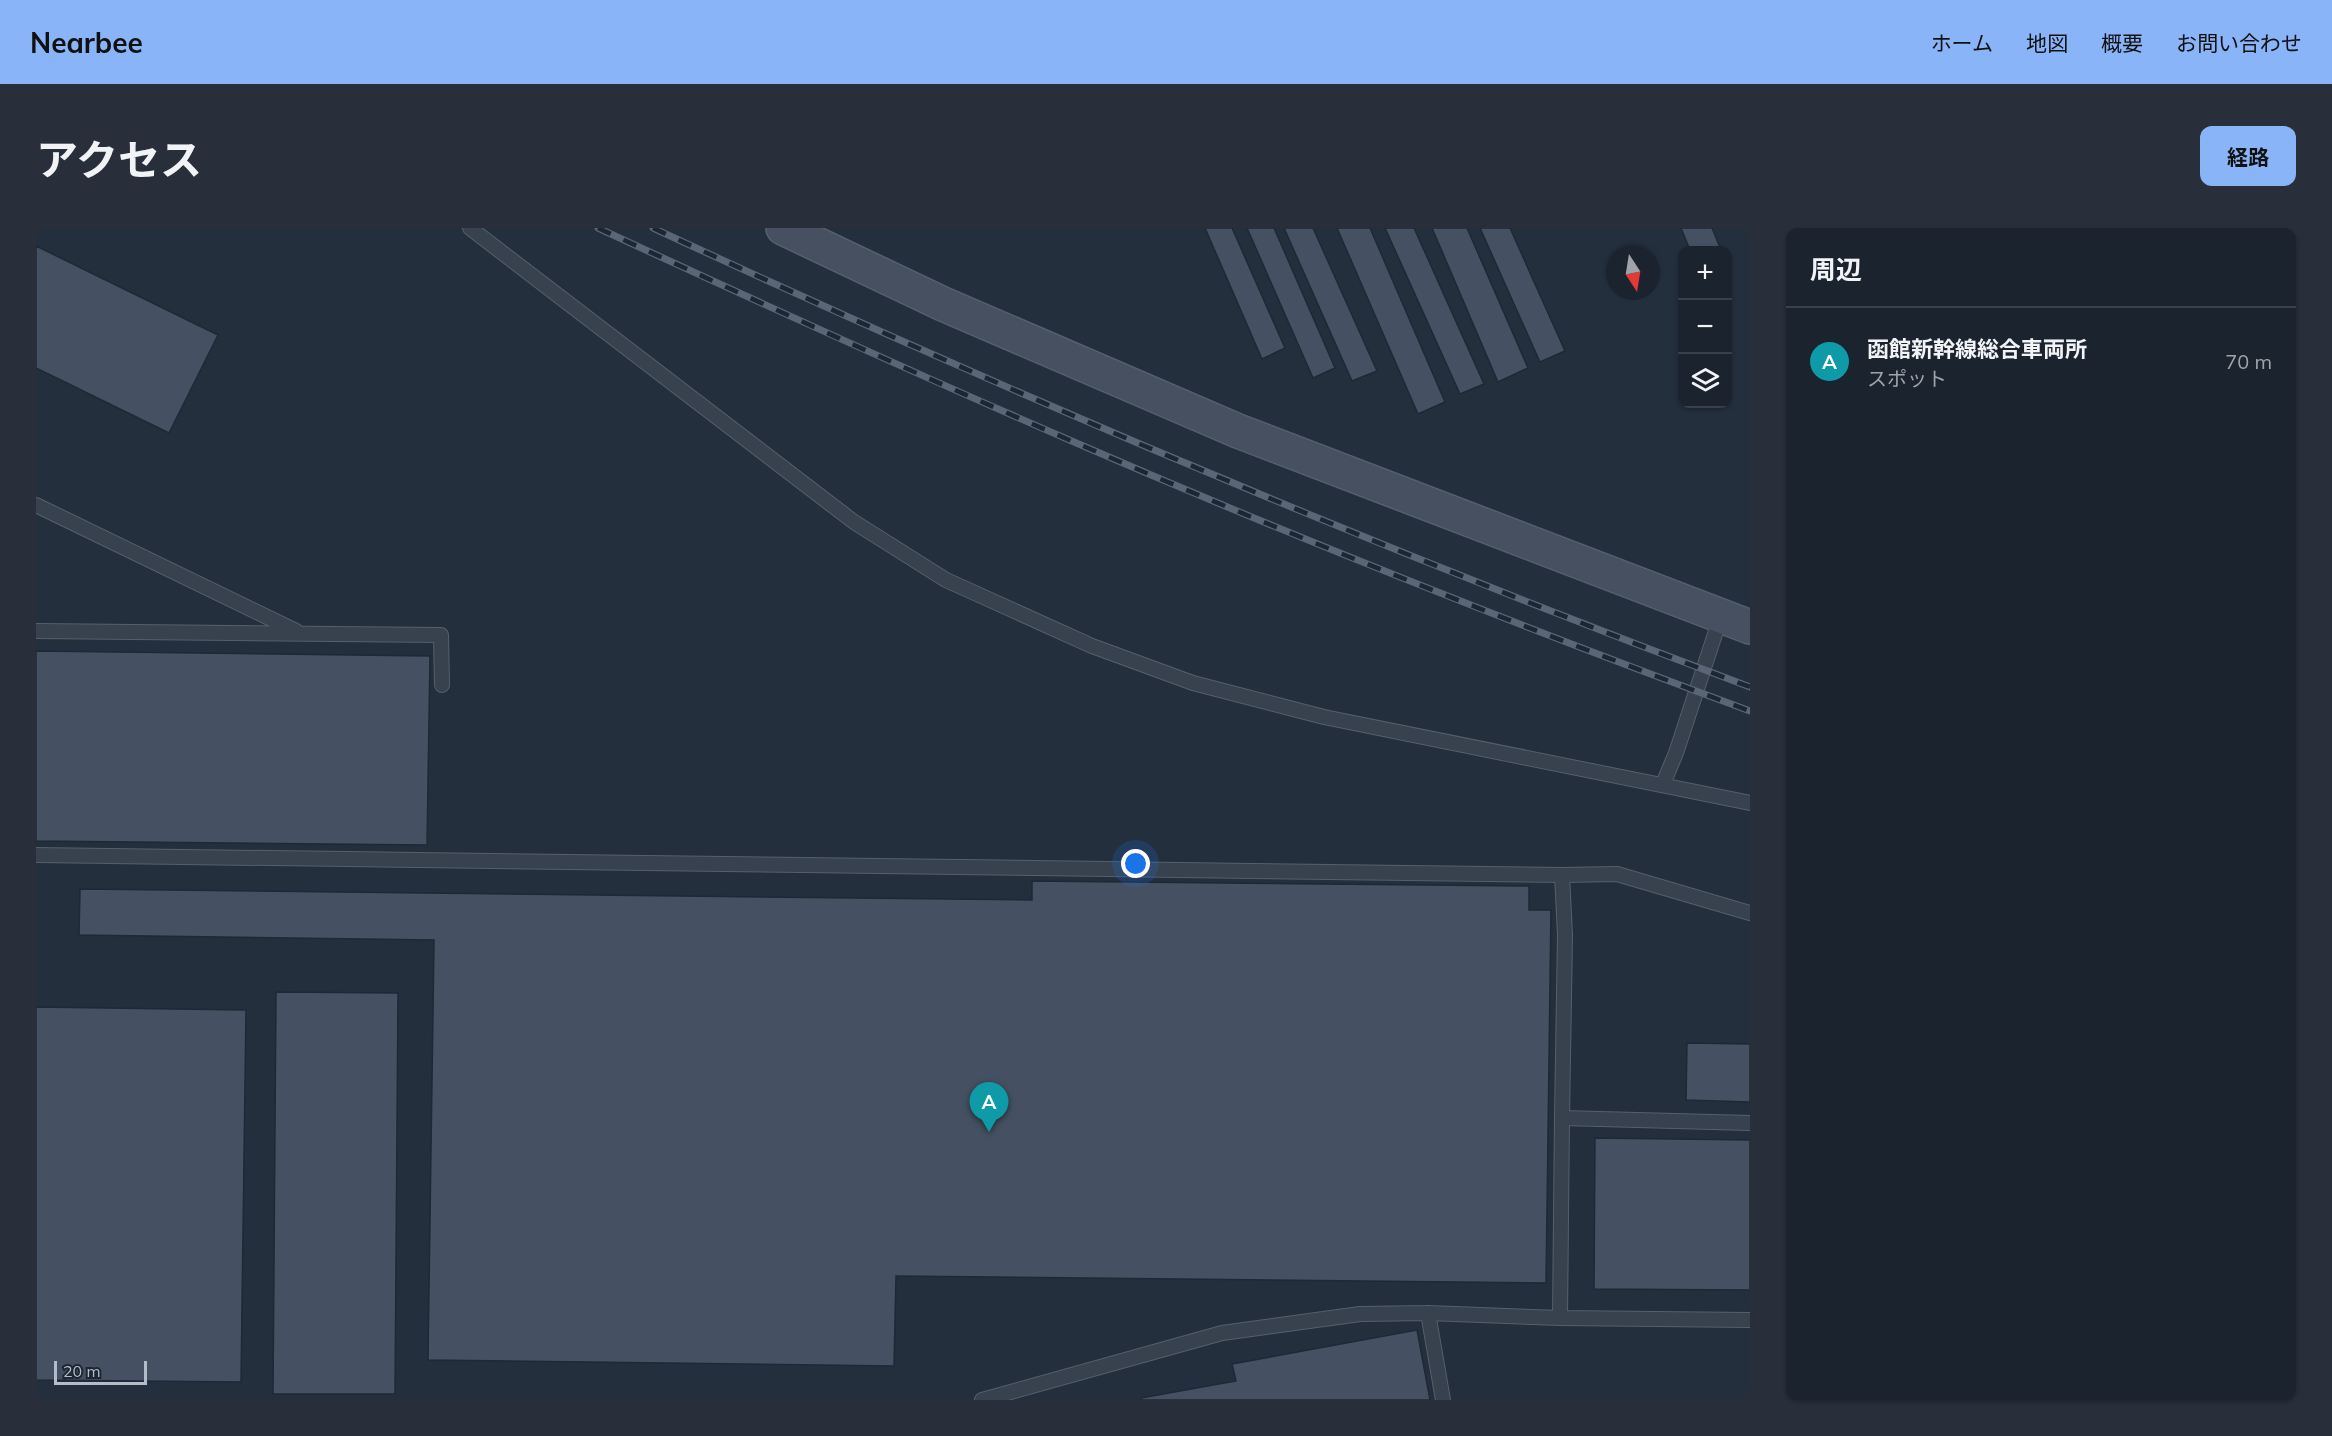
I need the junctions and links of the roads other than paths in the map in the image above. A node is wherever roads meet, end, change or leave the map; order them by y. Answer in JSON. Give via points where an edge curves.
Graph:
{"nodes":[{"id":1,"x":470,"y":228,"type":"edge"},
{"id":2,"x":783,"y":228,"type":"edge"},
{"id":3,"x":36,"y":505,"type":"edge"},
{"id":4,"x":1736,"y":622,"type":"edge"},
{"id":5,"x":36,"y":631,"type":"edge"},
{"id":6,"x":301,"y":633,"type":"junction"},
{"id":7,"x":442,"y":685,"type":"dead end"},
{"id":8,"x":1663,"y":784,"type":"junction"},
{"id":9,"x":1750,"y":803,"type":"edge"},
{"id":10,"x":36,"y":855,"type":"edge"},
{"id":11,"x":1562,"y":875,"type":"junction"},
{"id":12,"x":1750,"y":913,"type":"edge"},
{"id":13,"x":1562,"y":1118,"type":"junction"},
{"id":14,"x":1750,"y":1123,"type":"edge"},
{"id":15,"x":1428,"y":1313,"type":"junction"},
{"id":16,"x":1560,"y":1318,"type":"junction"},
{"id":17,"x":1750,"y":1320,"type":"edge"},
{"id":18,"x":982,"y":1400,"type":"edge"},
{"id":19,"x":1443,"y":1400,"type":"edge"}],
"edges":[{"from":1,"to":8,"type":"lane","via":[[854,522],[946,580],[1092,646],[1193,684],[1324,717]]},
{"from":2,"to":4,"type":"street","via":[[943,304],[1238,430]]},
{"from":3,"to":6,"type":"lane"},
{"from":4,"to":8,"type":"lane"},
{"from":5,"to":6,"type":"lane"},
{"from":6,"to":7,"type":"lane","via":[[441,635]]},
{"from":8,"to":9,"type":"lane"},
{"from":10,"to":11,"type":"lane"},
{"from":11,"to":12,"type":"lane","via":[[1617,874]]},
{"from":11,"to":13,"type":"lane"},
{"from":13,"to":14,"type":"lane"},
{"from":13,"to":16,"type":"lane"},
{"from":15,"to":16,"type":"lane"},
{"from":15,"to":18,"type":"lane","via":[[1360,1314],[1222,1333]]},
{"from":15,"to":19,"type":"lane"},
{"from":16,"to":17,"type":"lane"}]}
